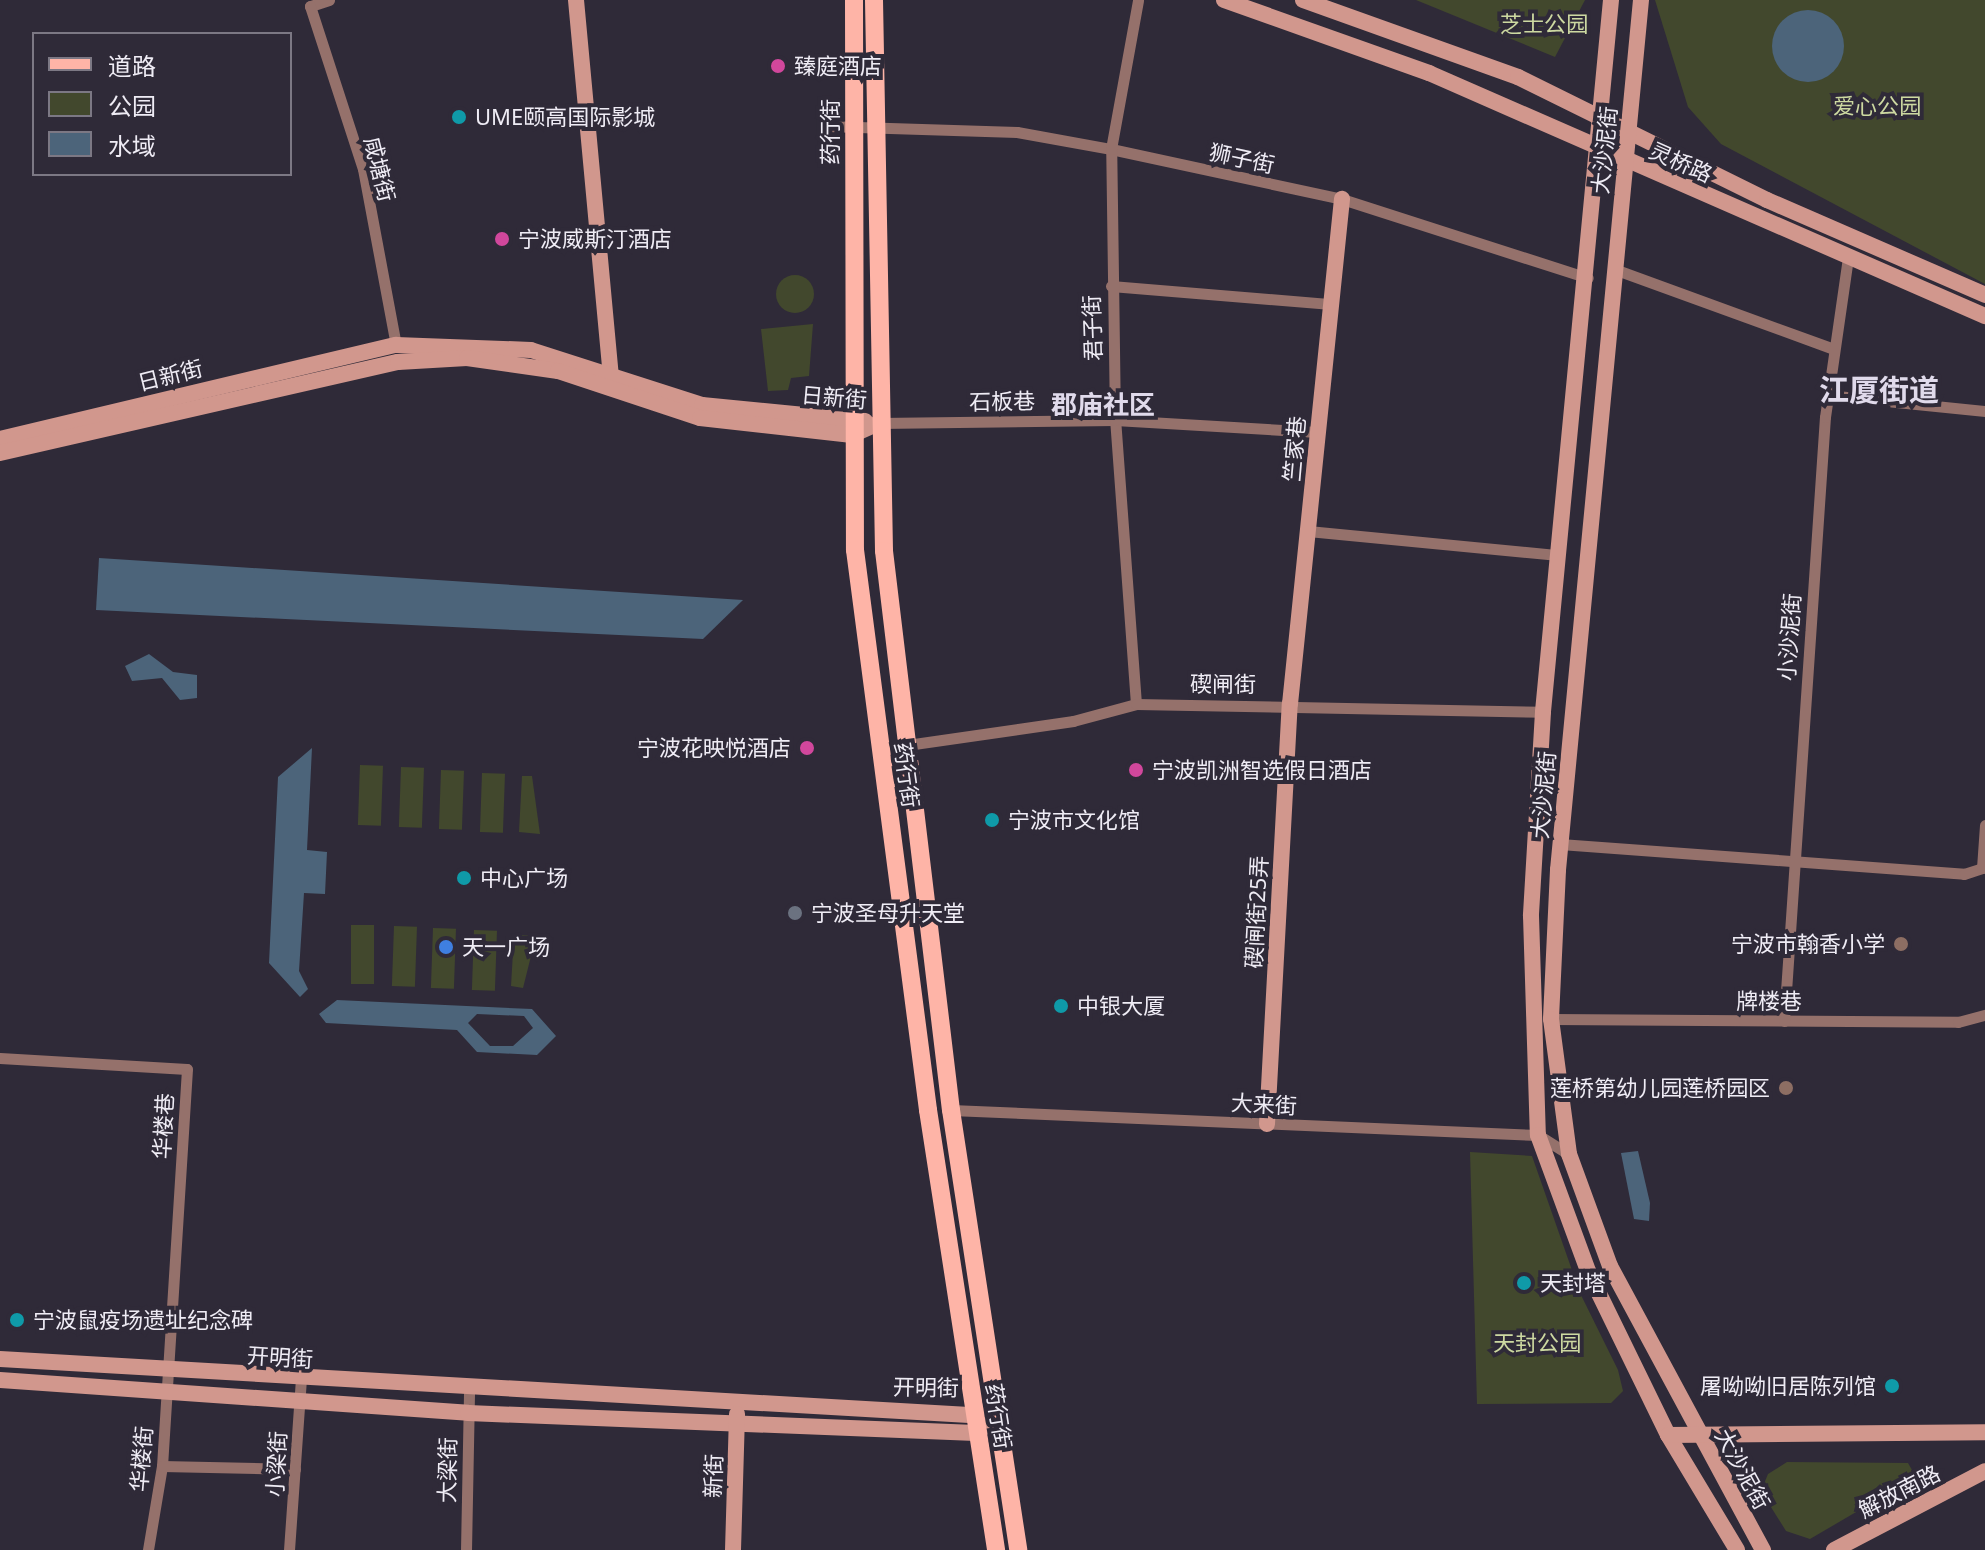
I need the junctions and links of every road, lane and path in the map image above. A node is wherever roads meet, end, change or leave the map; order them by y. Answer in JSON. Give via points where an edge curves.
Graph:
{"nodes":[{"id":1,"x":329,"y":0,"type":"edge"},
{"id":2,"x":576,"y":0,"type":"edge"},
{"id":3,"x":854,"y":0,"type":"edge"},
{"id":4,"x":874,"y":0,"type":"edge"},
{"id":5,"x":1138,"y":0,"type":"edge"},
{"id":6,"x":1224,"y":0,"type":"edge"},
{"id":7,"x":1303,"y":0,"type":"edge"},
{"id":8,"x":1611,"y":0,"type":"edge"},
{"id":9,"x":1641,"y":0,"type":"edge"},
{"id":10,"x":1599,"y":116,"type":"junction"},
{"id":11,"x":877,"y":125,"type":"junction"},
{"id":12,"x":826,"y":126,"type":"dead end"},
{"id":13,"x":854,"y":126,"type":"junction"},
{"id":14,"x":1628,"y":130,"type":"junction"},
{"id":15,"x":1597,"y":148,"type":"junction"},
{"id":16,"x":1111,"y":149,"type":"junction"},
{"id":17,"x":1625,"y":160,"type":"junction"},
{"id":18,"x":1342,"y":199,"type":"junction"},
{"id":19,"x":1848,"y":258,"type":"junction"},
{"id":20,"x":1614,"y":269,"type":"junction"},
{"id":21,"x":1588,"y":278,"type":"junction"},
{"id":22,"x":1111,"y":286,"type":"junction"},
{"id":23,"x":1985,"y":295,"type":"edge"},
{"id":24,"x":1331,"y":304,"type":"junction"},
{"id":25,"x":1985,"y":316,"type":"edge"},
{"id":26,"x":396,"y":345,"type":"junction"},
{"id":27,"x":1831,"y":348,"type":"junction"},
{"id":28,"x":611,"y":374,"type":"junction"},
{"id":29,"x":1827,"y":395,"type":"junction"},
{"id":30,"x":1985,"y":411,"type":"edge"},
{"id":31,"x":1115,"y":420,"type":"junction"},
{"id":32,"x":879,"y":423,"type":"junction"},
{"id":33,"x":852,"y":427,"type":"junction"},
{"id":34,"x":1318,"y":432,"type":"junction"},
{"id":35,"x":0,"y":439,"type":"edge"},
{"id":36,"x":0,"y":453,"type":"edge"},
{"id":37,"x":1308,"y":531,"type":"junction"},
{"id":38,"x":1556,"y":555,"type":"junction"},
{"id":39,"x":1136,"y":704,"type":"junction"},
{"id":40,"x":1290,"y":704,"type":"junction"},
{"id":41,"x":1543,"y":712,"type":"junction"},
{"id":42,"x":907,"y":745,"type":"junction"},
{"id":43,"x":1985,"y":825,"type":"edge"},
{"id":44,"x":1560,"y":844,"type":"junction"},
{"id":45,"x":1794,"y":857,"type":"junction"},
{"id":46,"x":1985,"y":1015,"type":"edge"},
{"id":47,"x":1551,"y":1019,"type":"junction"},
{"id":48,"x":1784,"y":1021,"type":"junction"},
{"id":49,"x":0,"y":1058,"type":"edge"},
{"id":50,"x":951,"y":1110,"type":"junction"},
{"id":51,"x":1267,"y":1124,"type":"junction"},
{"id":52,"x":1538,"y":1135,"type":"junction"},
{"id":53,"x":1569,"y":1154,"type":"junction"},
{"id":54,"x":0,"y":1359,"type":"edge"},
{"id":55,"x":169,"y":1372,"type":"junction"},
{"id":56,"x":0,"y":1380,"type":"edge"},
{"id":57,"x":301,"y":1380,"type":"junction"},
{"id":58,"x":167,"y":1390,"type":"junction"},
{"id":59,"x":469,"y":1391,"type":"junction"},
{"id":60,"x":300,"y":1400,"type":"junction"},
{"id":61,"x":737,"y":1404,"type":"junction"},
{"id":62,"x":973,"y":1410,"type":"junction"},
{"id":63,"x":468,"y":1413,"type":"junction"},
{"id":64,"x":995,"y":1419,"type":"junction"},
{"id":65,"x":737,"y":1424,"type":"junction"},
{"id":66,"x":1985,"y":1432,"type":"edge"},
{"id":67,"x":976,"y":1433,"type":"junction"},
{"id":68,"x":1668,"y":1435,"type":"junction"},
{"id":69,"x":1698,"y":1436,"type":"junction"},
{"id":70,"x":162,"y":1466,"type":"junction"},
{"id":71,"x":295,"y":1469,"type":"junction"},
{"id":72,"x":1985,"y":1471,"type":"edge"},
{"id":73,"x":148,"y":1550,"type":"edge"},
{"id":74,"x":289,"y":1550,"type":"edge"},
{"id":75,"x":466,"y":1550,"type":"edge"},
{"id":76,"x":733,"y":1550,"type":"edge"},
{"id":77,"x":996,"y":1550,"type":"edge"},
{"id":78,"x":1018,"y":1550,"type":"edge"},
{"id":79,"x":1737,"y":1550,"type":"edge"},
{"id":80,"x":1763,"y":1550,"type":"edge"},
{"id":81,"x":1834,"y":1550,"type":"edge"}],
"edges":[{"from":1,"to":26,"type":"street","name":"咸塘街","via":[[310,6],[363,169]]},
{"from":2,"to":28,"type":"main road"},
{"from":3,"to":13,"type":"main road","name":"药行街"},
{"from":4,"to":11,"type":"main road","name":"药行街"},
{"from":5,"to":16,"type":"street","name":"君子街"},
{"from":6,"to":15,"type":"main road","name":"灵桥路","via":[[1429,73]]},
{"from":7,"to":10,"type":"main road","name":"灵桥路","via":[[1518,77]]},
{"from":8,"to":10,"type":"main road","name":"大沙泥街"},
{"from":9,"to":14,"type":"main road","name":"大沙泥街"},
{"from":10,"to":14,"type":"main road","name":"灵桥路"},
{"from":10,"to":15,"type":"main road","name":"大沙泥街"},
{"from":11,"to":13,"type":"street","name":"狮子街"},
{"from":11,"to":16,"type":"street","name":"狮子街","via":[[1017,132]]},
{"from":11,"to":32,"type":"main road","name":"药行街"},
{"from":12,"to":13,"type":"street","name":"狮子街"},
{"from":13,"to":33,"type":"main road","name":"药行街"},
{"from":14,"to":17,"type":"main road","name":"大沙泥街"},
{"from":14,"to":23,"type":"main road","name":"灵桥路"},
{"from":15,"to":17,"type":"main road","name":"灵桥路"},
{"from":15,"to":21,"type":"main road","name":"大沙泥街"},
{"from":16,"to":18,"type":"street","name":"狮子街"},
{"from":16,"to":22,"type":"street","name":"君子街"},
{"from":17,"to":19,"type":"main road","name":"灵桥路"},
{"from":17,"to":20,"type":"main road","name":"大沙泥街"},
{"from":18,"to":21,"type":"street","name":"狮子街"},
{"from":18,"to":24,"type":"main road","name":"竺家巷"},
{"from":19,"to":25,"type":"main road","name":"灵桥路"},
{"from":19,"to":27,"type":"street","name":"小沙泥街"},
{"from":20,"to":27,"type":"street"},
{"from":20,"to":44,"type":"main road","name":"大沙泥街"},
{"from":21,"to":38,"type":"main road","name":"大沙泥街"},
{"from":22,"to":24,"type":"street"},
{"from":22,"to":31,"type":"street","name":"君子街"},
{"from":24,"to":34,"type":"main road","name":"竺家巷"},
{"from":26,"to":28,"type":"main road","name":"日新街","via":[[518,348]]},
{"from":26,"to":35,"type":"main road","name":"日新街"},
{"from":27,"to":29,"type":"street","name":"小沙泥街"},
{"from":28,"to":33,"type":"main road","name":"日新街","via":[[702,405]]},
{"from":29,"to":30,"type":"street"},
{"from":29,"to":45,"type":"street","name":"小沙泥街"},
{"from":31,"to":32,"type":"street","name":"石板巷"},
{"from":31,"to":34,"type":"street","name":"石板巷"},
{"from":31,"to":39,"type":"street","name":"君子街"},
{"from":32,"to":33,"type":"main road","name":"日新街"},
{"from":32,"to":42,"type":"main road","name":"药行街","via":[[884,551]]},
{"from":33,"to":36,"type":"main road","name":"日新街","via":[[700,418],[558,371],[467,358],[398,362]]},
{"from":33,"to":62,"type":"main road","name":"药行街","via":[[862,624]]},
{"from":34,"to":37,"type":"main road","name":"竺家巷"},
{"from":37,"to":38,"type":"street"},
{"from":37,"to":40,"type":"main road","name":"竺家巷"},
{"from":38,"to":41,"type":"main road","name":"大沙泥街"},
{"from":39,"to":40,"type":"street","name":"碶闸街"},
{"from":39,"to":42,"type":"street","name":"碶闸街","via":[[1073,721]]},
{"from":40,"to":41,"type":"street","name":"碶闸街"},
{"from":40,"to":51,"type":"main road","name":"碶闸街25弄"},
{"from":41,"to":52,"type":"main road","name":"大沙泥街","via":[[1531,916]]},
{"from":42,"to":50,"type":"main road","name":"药行街"},
{"from":43,"to":45,"type":"street","via":[[1976,873]]},
{"from":44,"to":45,"type":"street"},
{"from":44,"to":47,"type":"main road","name":"大沙泥街"},
{"from":45,"to":48,"type":"street","name":"小沙泥街"},
{"from":46,"to":48,"type":"street","name":"牌楼巷"},
{"from":47,"to":48,"type":"street","name":"牌楼巷"},
{"from":47,"to":53,"type":"main road","name":"大沙泥街"},
{"from":49,"to":55,"type":"street","name":"华楼巷","via":[[187,1069]]},
{"from":50,"to":51,"type":"street","name":"大来街"},
{"from":50,"to":64,"type":"main road","name":"药行街"},
{"from":51,"to":52,"type":"street","name":"大来街"},
{"from":52,"to":53,"type":"street","name":"大来街"},
{"from":52,"to":68,"type":"main road","name":"大沙泥街","via":[[1588,1271]]},
{"from":53,"to":69,"type":"main road","name":"大沙泥街","via":[[1610,1266]]},
{"from":54,"to":55,"type":"main road","name":"开明街"},
{"from":55,"to":57,"type":"main road","name":"开明街"},
{"from":55,"to":58,"type":"street","name":"华楼街"},
{"from":56,"to":58,"type":"main road","name":"开明街"},
{"from":57,"to":59,"type":"main road","name":"开明街"},
{"from":57,"to":60,"type":"street","name":"小梁街"},
{"from":58,"to":60,"type":"main road","name":"开明街"},
{"from":58,"to":70,"type":"street","name":"华楼街"},
{"from":59,"to":61,"type":"main road","name":"开明街"},
{"from":59,"to":63,"type":"street","name":"大梁街"},
{"from":60,"to":63,"type":"main road","name":"开明街"},
{"from":60,"to":71,"type":"street","name":"小梁街"},
{"from":61,"to":62,"type":"main road","name":"开明街"},
{"from":61,"to":65,"type":"main road","name":"新街"},
{"from":62,"to":64,"type":"main road","name":"开明街"},
{"from":62,"to":67,"type":"main road","name":"药行街"},
{"from":63,"to":65,"type":"main road","name":"开明街"},
{"from":63,"to":75,"type":"street","name":"大梁街"},
{"from":64,"to":67,"type":"main road"},
{"from":64,"to":78,"type":"main road","name":"药行街"},
{"from":65,"to":67,"type":"main road","name":"开明街"},
{"from":65,"to":76,"type":"main road","name":"新街"},
{"from":66,"to":69,"type":"main road","name":"解放南路"},
{"from":67,"to":77,"type":"main road","name":"药行街"},
{"from":68,"to":69,"type":"main road","name":"解放南路"},
{"from":68,"to":79,"type":"main road","name":"大沙泥街"},
{"from":69,"to":80,"type":"main road","name":"大沙泥街"},
{"from":70,"to":71,"type":"street"},
{"from":70,"to":73,"type":"street","name":"华楼街"},
{"from":71,"to":74,"type":"street","name":"小梁街"},
{"from":72,"to":81,"type":"main road","name":"解放南路"}]}
